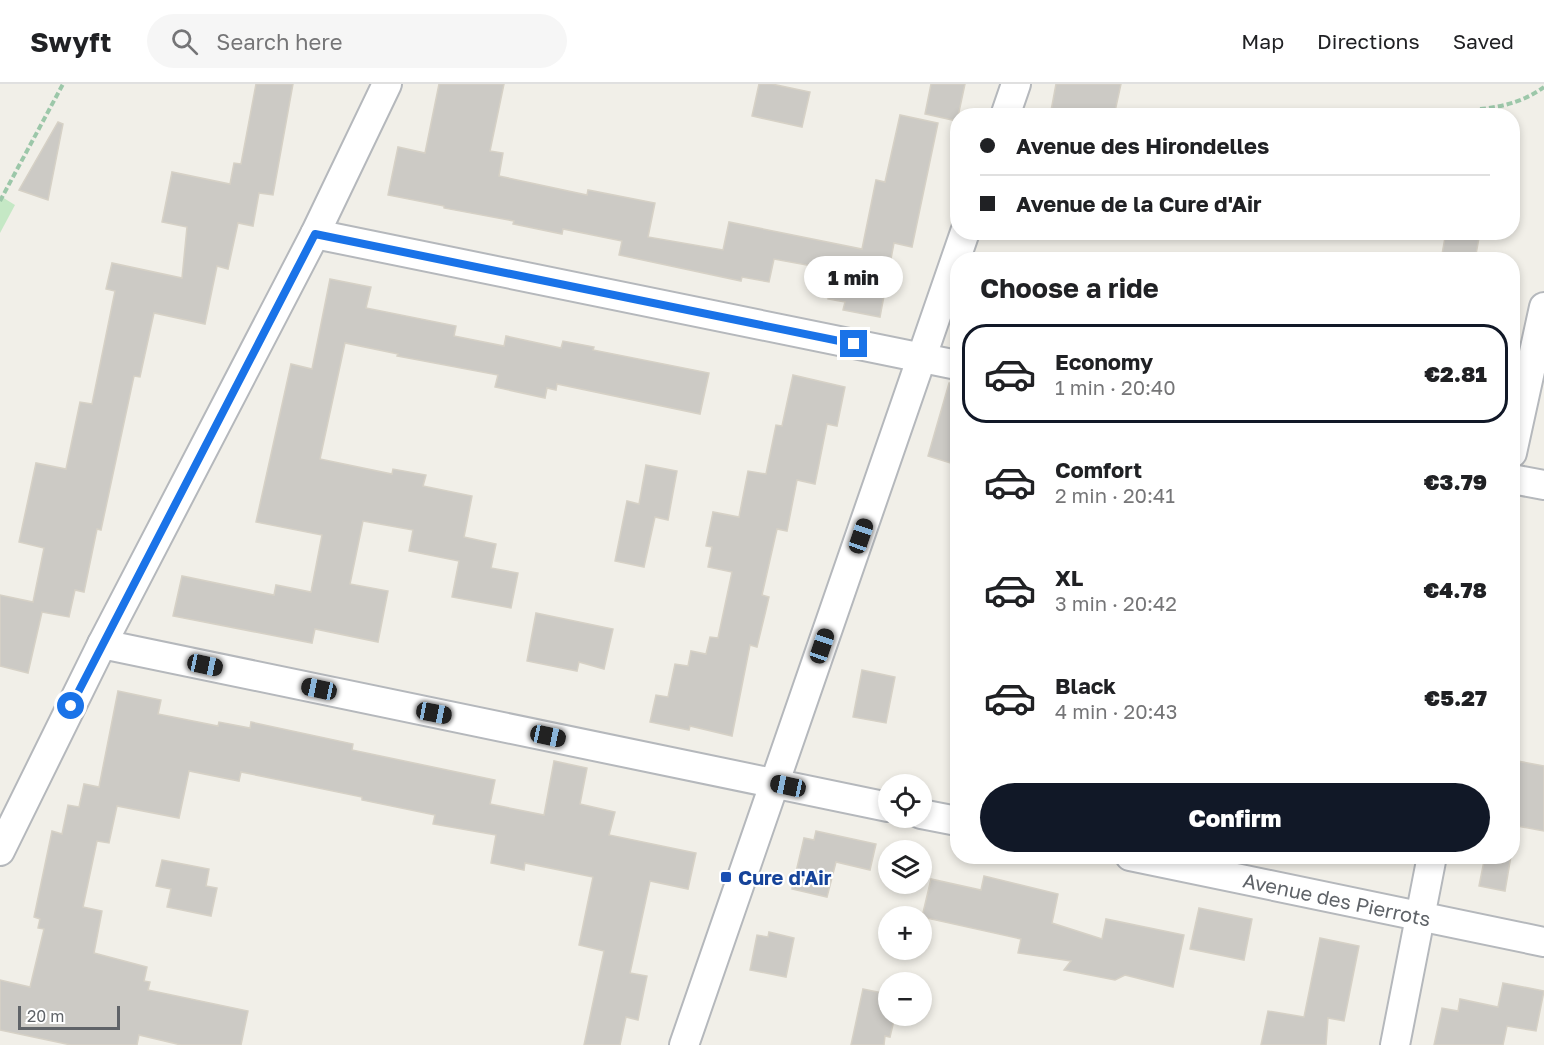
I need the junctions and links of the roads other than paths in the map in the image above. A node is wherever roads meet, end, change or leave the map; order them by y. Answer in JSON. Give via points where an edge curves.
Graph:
{"nodes":[{"id":1,"x":387,"y":84,"type":"edge"},
{"id":2,"x":1016,"y":84,"type":"edge"},
{"id":3,"x":1008,"y":108,"type":"edge"},
{"id":4,"x":315,"y":234,"type":"junction"},
{"id":5,"x":950,"y":277,"type":"edge"},
{"id":6,"x":1544,"y":307,"type":"edge"},
{"id":7,"x":923,"y":358,"type":"junction"},
{"id":8,"x":950,"y":364,"type":"edge"},
{"id":9,"x":1520,"y":416,"type":"edge"},
{"id":10,"x":1520,"y":480,"type":"edge"},
{"id":11,"x":1544,"y":485,"type":"edge"},
{"id":12,"x":102,"y":644,"type":"junction"},
{"id":13,"x":775,"y":784,"type":"junction"},
{"id":14,"x":878,"y":805,"type":"edge"},
{"id":15,"x":932,"y":816,"type":"edge"},
{"id":16,"x":950,"y":820,"type":"edge"},
{"id":17,"x":0,"y":851,"type":"edge"},
{"id":18,"x":1169,"y":864,"type":"edge"},
{"id":19,"x":1430,"y":864,"type":"edge"},
{"id":20,"x":1420,"y":916,"type":"junction"},
{"id":21,"x":1544,"y":942,"type":"edge"},
{"id":22,"x":684,"y":1045,"type":"edge"},
{"id":23,"x":1395,"y":1045,"type":"edge"}],
"edges":[{"from":1,"to":4,"type":"street"},
{"from":2,"to":3,"type":"street"},
{"from":4,"to":7,"type":"street"},
{"from":4,"to":12,"type":"street"},
{"from":5,"to":7,"type":"street"},
{"from":6,"to":9,"type":"street"},
{"from":7,"to":8,"type":"street"},
{"from":7,"to":13,"type":"street"},
{"from":10,"to":11,"type":"street"},
{"from":12,"to":13,"type":"street"},
{"from":12,"to":17,"type":"street"},
{"from":13,"to":14,"type":"street"},
{"from":13,"to":22,"type":"street"},
{"from":15,"to":16,"type":"street"},
{"from":18,"to":20,"type":"street","name":"Avenue des Pierrots"},
{"from":19,"to":20,"type":"street"},
{"from":20,"to":21,"type":"street","name":"Avenue des Pierrots"},
{"from":20,"to":23,"type":"street"}]}
